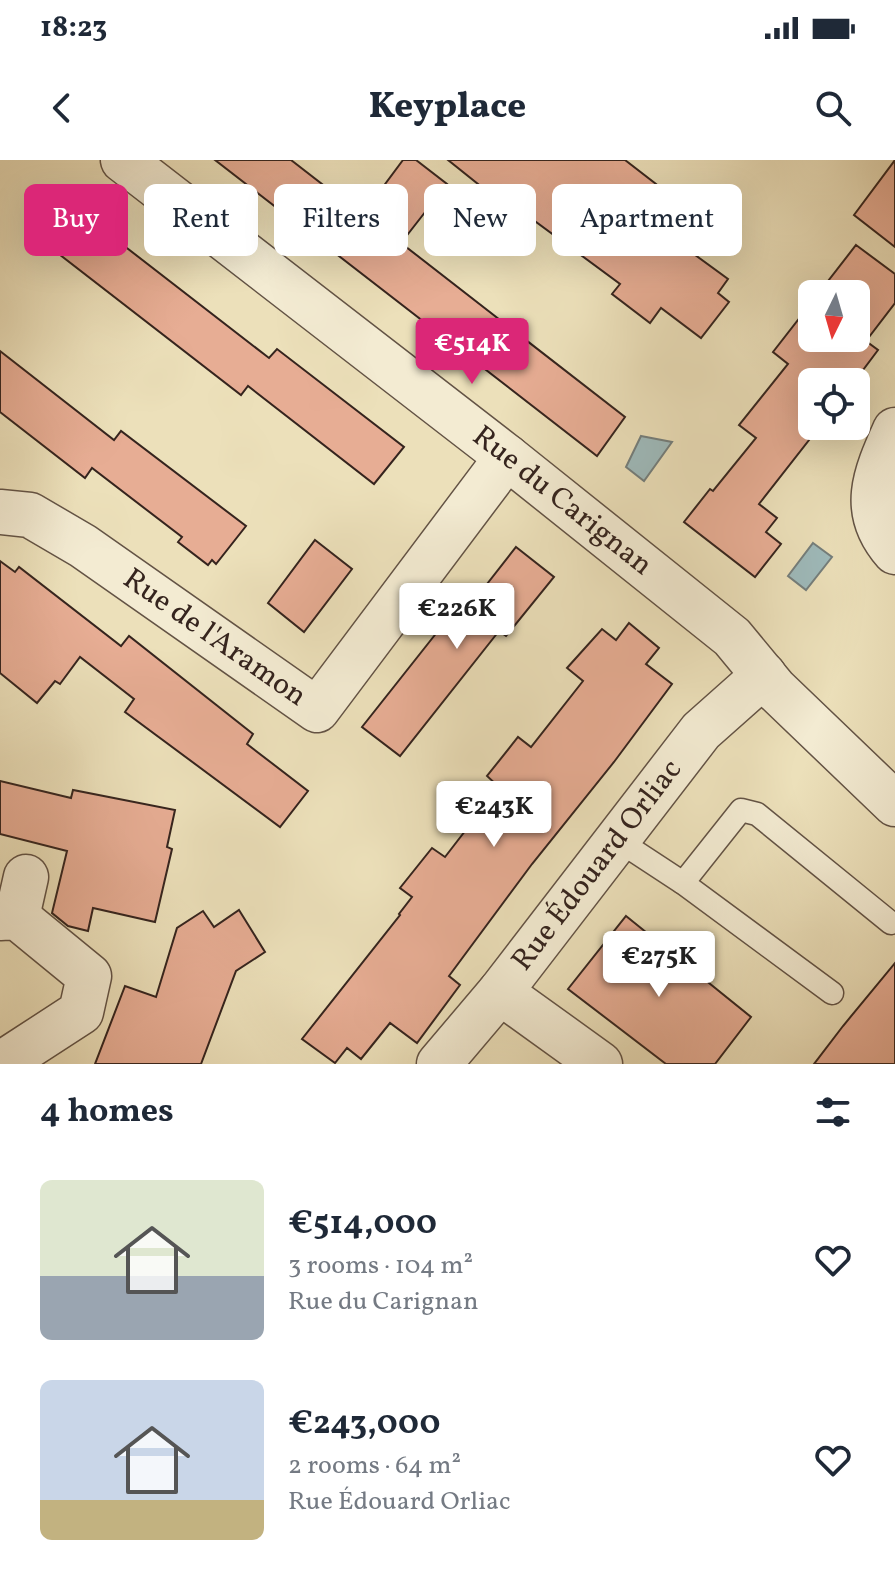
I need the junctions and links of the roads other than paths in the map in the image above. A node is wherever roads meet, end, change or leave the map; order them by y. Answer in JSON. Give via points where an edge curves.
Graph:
{"nodes":[{"id":1,"x":123,"y":160,"type":"edge"},
{"id":2,"x":895,"y":430,"type":"edge"},
{"id":3,"x":507,"y":457,"type":"junction"},
{"id":4,"x":0,"y":512,"type":"edge"},
{"id":5,"x":895,"y":552,"type":"edge"},
{"id":6,"x":764,"y":675,"type":"junction"},
{"id":7,"x":895,"y":804,"type":"edge"},
{"id":8,"x":619,"y":841,"type":"junction"},
{"id":9,"x":683,"y":883,"type":"junction"},
{"id":10,"x":14,"y":904,"type":"edge"},
{"id":11,"x":891,"y":923,"type":"dead end"},
{"id":12,"x":500,"y":992,"type":"junction"},
{"id":13,"x":832,"y":993,"type":"dead end"},
{"id":14,"x":1,"y":1064,"type":"edge"},
{"id":15,"x":439,"y":1064,"type":"edge"},
{"id":16,"x":600,"y":1064,"type":"edge"}],
"edges":[{"from":1,"to":3,"type":"street","name":"Rue du Carignan"},
{"from":2,"to":5,"type":"street","via":[[881,462],[873,511],[882,538]]},
{"from":3,"to":4,"type":"street","name":"Rue de l'Aramon","via":[[317,710],[83,546],[30,515]]},
{"from":3,"to":6,"type":"street","name":"Rue du Carignan","via":[[732,637]]},
{"from":6,"to":7,"type":"street","name":"Rue du Carignan"},
{"from":6,"to":8,"type":"street","name":"Rue Édouard Orliac","via":[[701,731]]},
{"from":8,"to":9,"type":"lane"},
{"from":8,"to":12,"type":"street","name":"Rue Édouard Orliac"},
{"from":9,"to":11,"type":"lane","via":[[741,810],[757,814]]},
{"from":9,"to":13,"type":"lane"},
{"from":10,"to":14,"type":"street","via":[[89,976],[81,1012]]},
{"from":12,"to":15,"type":"street","name":"Rue Édouard Orliac"},
{"from":12,"to":16,"type":"street"}]}
